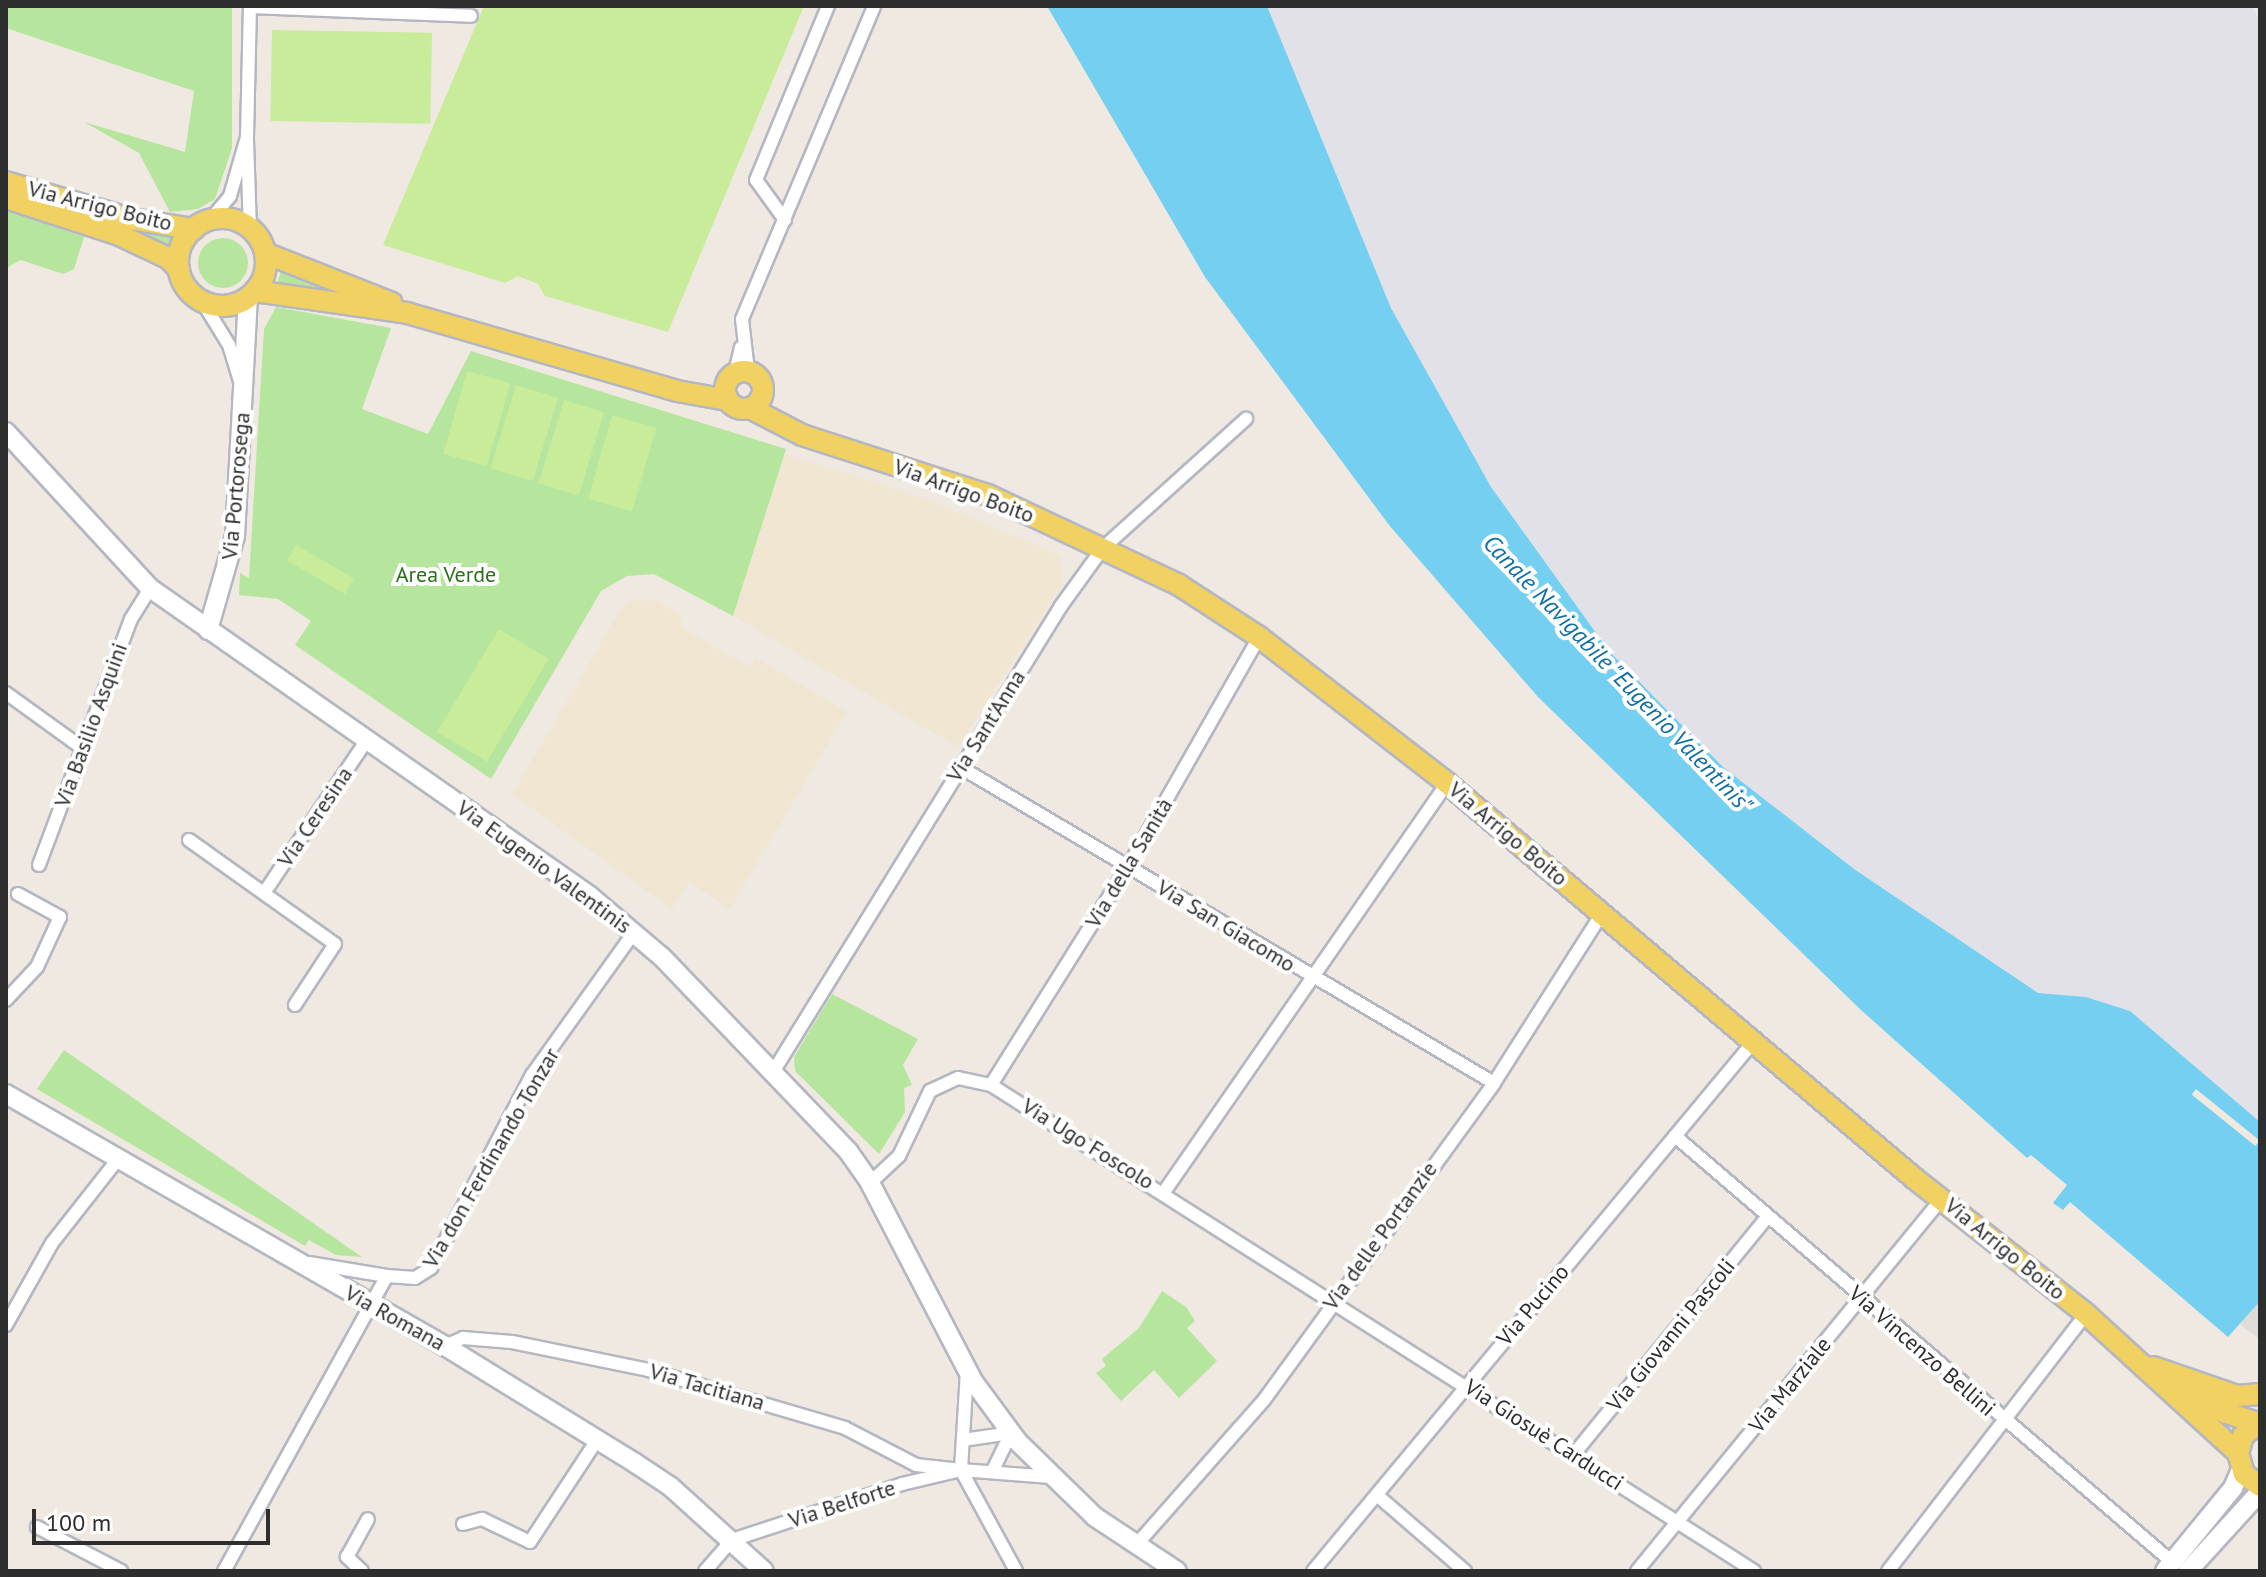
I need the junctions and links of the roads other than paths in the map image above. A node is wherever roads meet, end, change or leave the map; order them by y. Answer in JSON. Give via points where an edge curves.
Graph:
{"nodes":[{"id":1,"x":250,"y":6,"type":"edge"},
{"id":2,"x":828,"y":6,"type":"edge"},
{"id":3,"x":874,"y":6,"type":"edge"},
{"id":4,"x":471,"y":16,"type":"dead end"},
{"id":5,"x":247,"y":137,"type":"junction"},
{"id":6,"x":6,"y":182,"type":"edge"},
{"id":7,"x":6,"y":198,"type":"edge"},
{"id":8,"x":785,"y":220,"type":"junction"},
{"id":9,"x":202,"y":224,"type":"junction"},
{"id":10,"x":250,"y":229,"type":"junction"},
{"id":11,"x":265,"y":253,"type":"junction"},
{"id":12,"x":179,"y":269,"type":"junction"},
{"id":13,"x":252,"y":294,"type":"junction"},
{"id":14,"x":202,"y":301,"type":"junction"},
{"id":15,"x":407,"y":313,"type":"junction"},
{"id":16,"x":734,"y":383,"type":"junction"},
{"id":17,"x":242,"y":387,"type":"junction"},
{"id":18,"x":755,"y":405,"type":"junction"},
{"id":19,"x":1246,"y":419,"type":"dead end"},
{"id":20,"x":6,"y":432,"type":"edge"},
{"id":21,"x":1103,"y":548,"type":"junction"},
{"id":22,"x":150,"y":588,"type":"junction"},
{"id":23,"x":208,"y":630,"type":"junction"},
{"id":24,"x":1259,"y":637,"type":"junction"},
{"id":25,"x":6,"y":693,"type":"edge"},
{"id":26,"x":366,"y":741,"type":"junction"},
{"id":27,"x":81,"y":747,"type":"junction"},
{"id":28,"x":960,"y":767,"type":"junction"},
{"id":29,"x":1447,"y":783,"type":"junction"},
{"id":30,"x":189,"y":840,"type":"dead end"},
{"id":31,"x":39,"y":865,"type":"dead end"},
{"id":32,"x":1128,"y":867,"type":"junction"},
{"id":33,"x":264,"y":893,"type":"junction"},
{"id":34,"x":18,"y":894,"type":"dead end"},
{"id":35,"x":1603,"y":912,"type":"junction"},
{"id":36,"x":635,"y":931,"type":"junction"},
{"id":37,"x":1313,"y":978,"type":"junction"},
{"id":38,"x":6,"y":1000,"type":"edge"},
{"id":39,"x":295,"y":1005,"type":"dead end"},
{"id":40,"x":1755,"y":1040,"type":"junction"},
{"id":41,"x":773,"y":1072,"type":"junction"},
{"id":42,"x":1494,"y":1083,"type":"junction"},
{"id":43,"x":991,"y":1085,"type":"junction"},
{"id":44,"x":6,"y":1094,"type":"edge"},
{"id":45,"x":1675,"y":1136,"type":"junction"},
{"id":46,"x":118,"y":1159,"type":"junction"},
{"id":47,"x":870,"y":1183,"type":"junction"},
{"id":48,"x":1164,"y":1192,"type":"junction"},
{"id":49,"x":1942,"y":1199,"type":"junction"},
{"id":50,"x":1768,"y":1216,"type":"junction"},
{"id":51,"x":282,"y":1256,"type":"junction"},
{"id":52,"x":387,"y":1276,"type":"junction"},
{"id":53,"x":1333,"y":1299,"type":"junction"},
{"id":54,"x":1860,"y":1299,"type":"junction"},
{"id":55,"x":372,"y":1305,"type":"junction"},
{"id":56,"x":2086,"y":1314,"type":"junction"},
{"id":57,"x":6,"y":1325,"type":"edge"},
{"id":58,"x":445,"y":1346,"type":"junction"},
{"id":59,"x":2144,"y":1364,"type":"junction"},
{"id":60,"x":967,"y":1368,"type":"junction"},
{"id":61,"x":2160,"y":1378,"type":"junction"},
{"id":62,"x":1466,"y":1385,"type":"junction"},
{"id":63,"x":2260,"y":1394,"type":"edge"},
{"id":64,"x":2003,"y":1420,"type":"junction"},
{"id":65,"x":2259,"y":1423,"type":"edge"},
{"id":66,"x":1011,"y":1433,"type":"junction"},
{"id":67,"x":597,"y":1440,"type":"junction"},
{"id":68,"x":963,"y":1440,"type":"junction"},
{"id":69,"x":1574,"y":1454,"type":"junction"},
{"id":70,"x":2240,"y":1461,"type":"junction"},
{"id":71,"x":961,"y":1470,"type":"junction"},
{"id":72,"x":993,"y":1470,"type":"junction"},
{"id":73,"x":1051,"y":1477,"type":"junction"},
{"id":74,"x":2260,"y":1486,"type":"edge"},
{"id":75,"x":2260,"y":1492,"type":"edge"},
{"id":76,"x":1378,"y":1496,"type":"junction"},
{"id":77,"x":368,"y":1519,"type":"dead end"},
{"id":78,"x":1678,"y":1522,"type":"junction"},
{"id":79,"x":463,"y":1524,"type":"dead end"},
{"id":80,"x":37,"y":1527,"type":"dead end"},
{"id":81,"x":732,"y":1540,"type":"junction"},
{"id":82,"x":1137,"y":1544,"type":"junction"},
{"id":83,"x":2175,"y":1568,"type":"edge"},
{"id":84,"x":121,"y":1571,"type":"edge"},
{"id":85,"x":224,"y":1571,"type":"edge"},
{"id":86,"x":362,"y":1571,"type":"edge"},
{"id":87,"x":705,"y":1571,"type":"edge"},
{"id":88,"x":764,"y":1571,"type":"edge"},
{"id":89,"x":1016,"y":1571,"type":"edge"},
{"id":90,"x":1177,"y":1571,"type":"edge"},
{"id":91,"x":1313,"y":1571,"type":"edge"},
{"id":92,"x":1465,"y":1571,"type":"edge"},
{"id":93,"x":1637,"y":1571,"type":"edge"},
{"id":94,"x":1754,"y":1571,"type":"edge"},
{"id":95,"x":1888,"y":1571,"type":"edge"}],
"edges":[{"from":1,"to":4,"type":"street"},
{"from":1,"to":5,"type":"street"},
{"from":2,"to":8,"type":"street","via":[[756,180]]},
{"from":3,"to":8,"type":"street"},
{"from":5,"to":9,"type":"street","via":[[230,196]]},
{"from":5,"to":10,"type":"street"},
{"from":6,"to":9,"type":"main road","name":"Via Arrigo Boito","via":[[131,219]]},
{"from":7,"to":12,"type":"main road","name":"Via Arrigo Boito","via":[[117,234]]},
{"from":8,"to":16,"type":"street","via":[[742,319]]},
{"from":9,"to":10,"type":"main road","name":"Via Arrigo Boito","via":[[232,219]]},
{"from":9,"to":12,"type":"main road","name":"Via Arrigo Boito","via":[[180,251]]},
{"from":10,"to":11,"type":"main road"},
{"from":11,"to":13,"type":"main road","via":[[266,269]]},
{"from":11,"to":15,"type":"main road"},
{"from":12,"to":14,"type":"main road","name":"Via Arrigo Boito","via":[[187,288]]},
{"from":13,"to":14,"type":"main road","via":[[221,306]]},
{"from":13,"to":15,"type":"main road"},
{"from":13,"to":17,"type":"main road","name":"Via Portorosega"},
{"from":14,"to":17,"type":"street","name":"Via Portorosega","via":[[229,345]]},
{"from":15,"to":16,"type":"main road","via":[[702,394]]},
{"from":16,"to":18,"type":"main road","name":"Via Arrigo Boito"},
{"from":16,"to":18,"type":"main road","via":[[762,383]]},
{"from":17,"to":23,"type":"main road","name":"Via Portorosega","via":[[235,536]]},
{"from":18,"to":21,"type":"main road","name":"Via Arrigo Boito","via":[[802,435],[988,495]]},
{"from":19,"to":21,"type":"street","name":"Via Sant'Anna"},
{"from":20,"to":22,"type":"main road","name":"Via Eugenio Valentinis"},
{"from":21,"to":24,"type":"main road","name":"Via Arrigo Boito","via":[[1179,585]]},
{"from":21,"to":28,"type":"street","name":"Via Sant'Anna"},
{"from":22,"to":23,"type":"main road","name":"Via Eugenio Valentinis"},
{"from":22,"to":27,"type":"street","name":"Via Basilio Asquini","via":[[131,619]]},
{"from":23,"to":26,"type":"main road","name":"Via Eugenio Valentinis"},
{"from":24,"to":29,"type":"main road","name":"Via Arrigo Boito"},
{"from":24,"to":32,"type":"street","name":"Via della Sanità"},
{"from":25,"to":27,"type":"street"},
{"from":26,"to":33,"type":"street","name":"Via Ceresina"},
{"from":26,"to":36,"type":"main road","name":"Via Eugenio Valentinis"},
{"from":27,"to":31,"type":"street","name":"Via Basilio Asquini"},
{"from":28,"to":32,"type":"street","name":"Via San Giacomo"},
{"from":28,"to":41,"type":"street","name":"Via Sant'Anna"},
{"from":29,"to":35,"type":"main road","name":"Via Arrigo Boito"},
{"from":29,"to":37,"type":"street"},
{"from":30,"to":33,"type":"street"},
{"from":32,"to":37,"type":"street","name":"Via San Giacomo"},
{"from":32,"to":43,"type":"street","name":"Via della Sanità"},
{"from":33,"to":39,"type":"street","via":[[335,944]]},
{"from":34,"to":38,"type":"street","via":[[60,917],[37,967]]},
{"from":35,"to":40,"type":"main road","name":"Via Arrigo Boito"},
{"from":35,"to":42,"type":"street","name":"Via delle Portanzie"},
{"from":36,"to":41,"type":"main road","name":"Via Eugenio Valentinis"},
{"from":36,"to":52,"type":"street","name":"Via don Ferdinando Tonzar","via":[[532,1075],[431,1268],[415,1278]]},
{"from":37,"to":42,"type":"street","name":"Via San Giacomo"},
{"from":37,"to":48,"type":"street"},
{"from":40,"to":45,"type":"street","name":"Via Pucino"},
{"from":40,"to":49,"type":"main road","name":"Via Arrigo Boito"},
{"from":41,"to":47,"type":"main road","name":"Via Eugenio Valentinis","via":[[848,1151]]},
{"from":42,"to":53,"type":"street","name":"Via delle Portanzie"},
{"from":43,"to":47,"type":"street","name":"Via Ugo Foscolo","via":[[958,1078],[930,1091],[899,1156]]},
{"from":43,"to":48,"type":"street","name":"Via Ugo Foscolo"},
{"from":44,"to":46,"type":"main road","name":"Via Romana"},
{"from":45,"to":50,"type":"street","name":"Via Vincenzo Bellini"},
{"from":45,"to":62,"type":"street","name":"Via Pucino"},
{"from":46,"to":51,"type":"main road","name":"Via Romana"},
{"from":46,"to":57,"type":"street","via":[[52,1243]]},
{"from":47,"to":60,"type":"main road","name":"Via Eugenio Valentinis"},
{"from":48,"to":53,"type":"street","name":"Via Ugo Foscolo"},
{"from":49,"to":54,"type":"street","name":"Via Marziale"},
{"from":49,"to":56,"type":"main road","name":"Via Arrigo Boito"},
{"from":50,"to":54,"type":"street","name":"Via Vincenzo Bellini"},
{"from":50,"to":69,"type":"street","name":"Via Giovanni Pascoli"},
{"from":51,"to":52,"type":"street","name":"Via don Ferdinando Tonzar"},
{"from":51,"to":55,"type":"main road","name":"Via Romana"},
{"from":52,"to":55,"type":"street"},
{"from":53,"to":62,"type":"street","name":"Via Giosuè Carducci"},
{"from":53,"to":82,"type":"street","name":"Via delle Portanzie","via":[[1264,1400]]},
{"from":54,"to":64,"type":"street","name":"Via Vincenzo Bellini"},
{"from":54,"to":78,"type":"street","name":"Via Marziale"},
{"from":55,"to":58,"type":"main road","name":"Via Romana"},
{"from":55,"to":85,"type":"street"},
{"from":56,"to":59,"type":"main road","name":"Via Arrigo Boito"},
{"from":56,"to":64,"type":"street"},
{"from":58,"to":67,"type":"main road","name":"Via Romana"},
{"from":58,"to":71,"type":"street","name":"Via Tacitiana","via":[[463,1338],[512,1342],[648,1370],[845,1428],[873,1439],[906,1462]]},
{"from":59,"to":61,"type":"main road","name":"Via Arrigo Boito"},
{"from":59,"to":63,"type":"main road","via":[[2237,1396]]},
{"from":60,"to":66,"type":"main road","name":"Via Eugenio Valentinis"},
{"from":60,"to":68,"type":"street"},
{"from":61,"to":65,"type":"main road","name":"Via Arrigo Boito","via":[[2226,1413]]},
{"from":61,"to":70,"type":"main road","name":"Via Arrigo Boito"},
{"from":62,"to":69,"type":"street","name":"Via Giosuè Carducci"},
{"from":62,"to":76,"type":"street","name":"Via Pucino"},
{"from":64,"to":83,"type":"street","name":"Via Vincenzo Bellini"},
{"from":64,"to":95,"type":"street"},
{"from":65,"to":70,"type":"main road","via":[[2243,1436]]},
{"from":66,"to":68,"type":"street"},
{"from":66,"to":72,"type":"street"},
{"from":66,"to":73,"type":"main road","name":"Via Eugenio Valentinis"},
{"from":67,"to":79,"type":"street","via":[[530,1542],[482,1519]]},
{"from":67,"to":81,"type":"main road","name":"Via Romana","via":[[671,1487]]},
{"from":68,"to":71,"type":"street"},
{"from":69,"to":78,"type":"street","name":"Via Giosuè Carducci"},
{"from":70,"to":74,"type":"main road","name":"Via Arrigo Boito"},
{"from":70,"to":83,"type":"main road"},
{"from":71,"to":72,"type":"street","name":"Via Belforte"},
{"from":71,"to":81,"type":"street","name":"Via Belforte","via":[[877,1491]]},
{"from":71,"to":89,"type":"street"},
{"from":72,"to":73,"type":"street","name":"Via Belforte"},
{"from":73,"to":82,"type":"main road","name":"Via Eugenio Valentinis"},
{"from":75,"to":83,"type":"main road"},
{"from":76,"to":91,"type":"street","name":"Via Pucino"},
{"from":76,"to":92,"type":"street"},
{"from":77,"to":86,"type":"street","via":[[347,1557]]},
{"from":78,"to":93,"type":"street","name":"Via Marziale"},
{"from":78,"to":94,"type":"street","name":"Via Giosuè Carducci"},
{"from":80,"to":84,"type":"street"},
{"from":81,"to":87,"type":"street"},
{"from":81,"to":88,"type":"main road","name":"Via Romana"},
{"from":82,"to":90,"type":"main road","name":"Via Eugenio Valentinis"}]}
